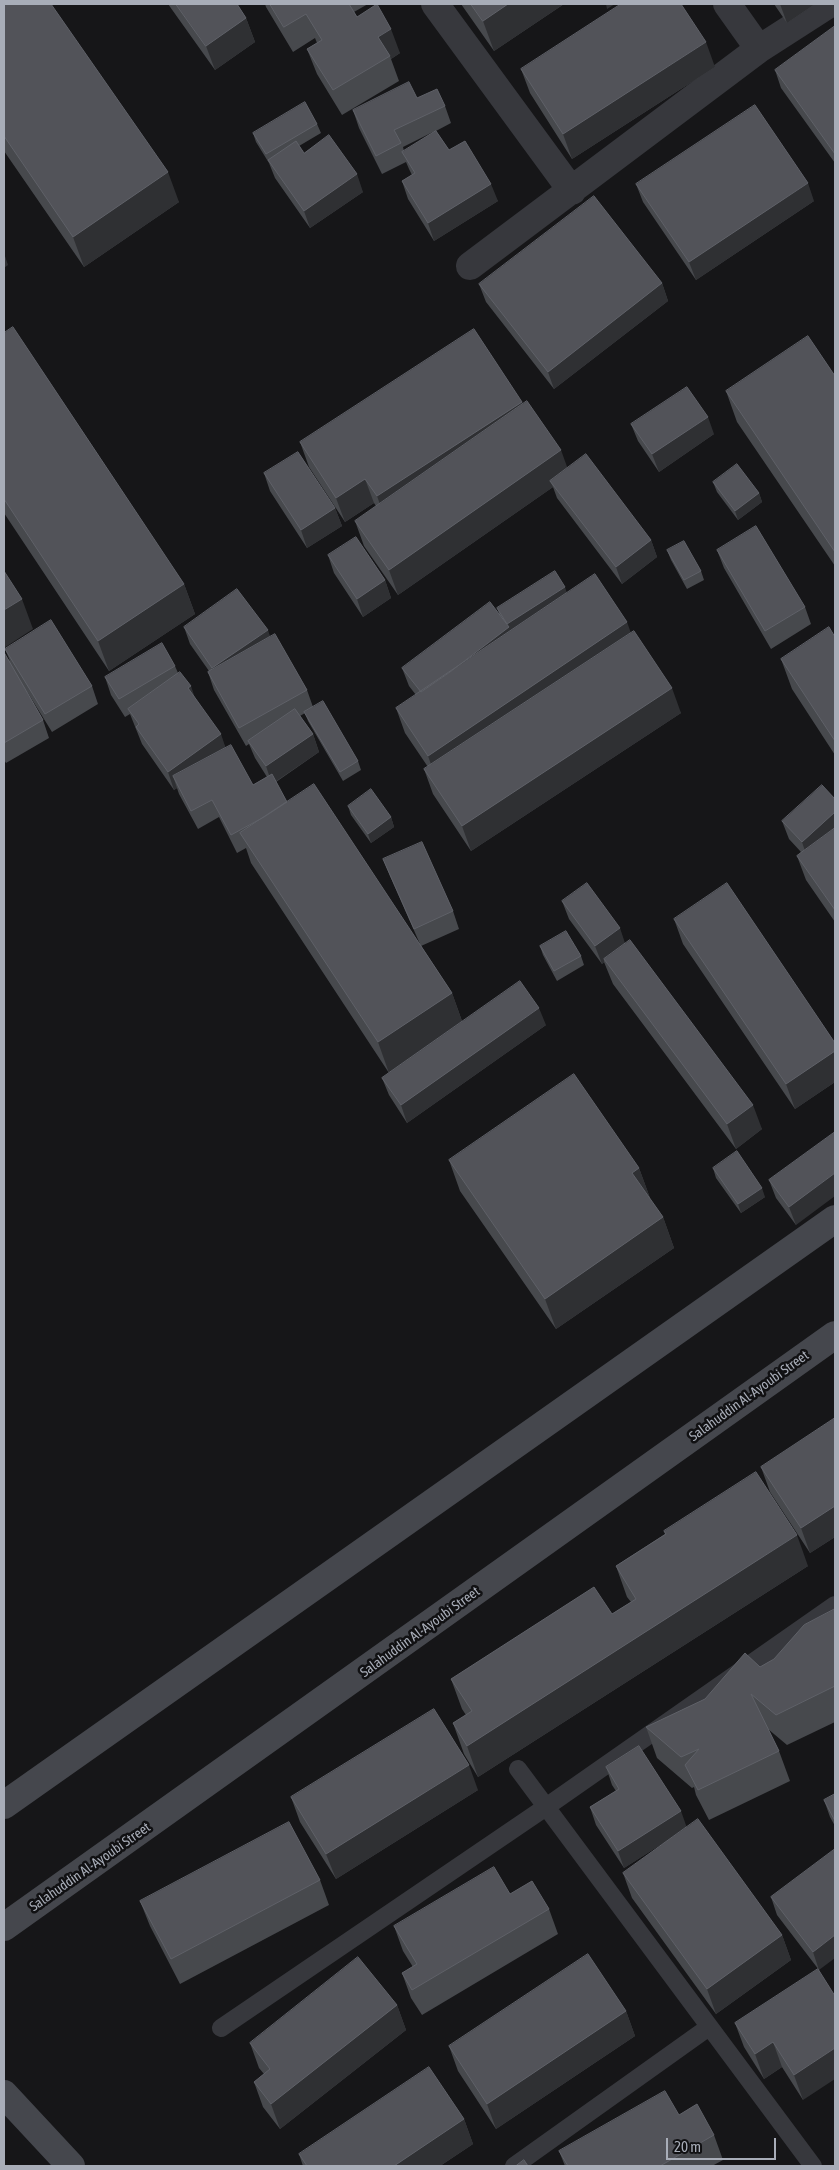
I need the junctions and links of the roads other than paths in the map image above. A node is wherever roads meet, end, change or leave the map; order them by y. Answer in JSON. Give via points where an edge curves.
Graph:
{"nodes":[{"id":1,"x":435,"y":4,"type":"edge"},
{"id":2,"x":727,"y":4,"type":"edge"},
{"id":3,"x":829,"y":4,"type":"edge"},
{"id":4,"x":759,"y":49,"type":"junction"},
{"id":5,"x":572,"y":191,"type":"junction"},
{"id":6,"x":470,"y":266,"type":"dead end"},
{"id":7,"x":835,"y":1219,"type":"edge"},
{"id":8,"x":835,"y":1335,"type":"edge"},
{"id":9,"x":835,"y":1605,"type":"edge"},
{"id":10,"x":518,"y":1769,"type":"dead end"},
{"id":11,"x":4,"y":1805,"type":"edge"},
{"id":12,"x":546,"y":1807,"type":"junction"},
{"id":13,"x":4,"y":1927,"type":"edge"},
{"id":14,"x":709,"y":2027,"type":"junction"},
{"id":15,"x":221,"y":2028,"type":"dead end"},
{"id":16,"x":4,"y":2094,"type":"edge"},
{"id":17,"x":71,"y":2166,"type":"edge"},
{"id":18,"x":514,"y":2166,"type":"edge"},
{"id":19,"x":813,"y":2166,"type":"edge"}],
"edges":[{"from":1,"to":5,"type":"street"},
{"from":2,"to":4,"type":"street"},
{"from":3,"to":4,"type":"street"},
{"from":4,"to":5,"type":"street"},
{"from":5,"to":6,"type":"street"},
{"from":7,"to":11,"type":"street"},
{"from":8,"to":13,"type":"street","name":"Salahuddin Al-Ayoubi Street"},
{"from":9,"to":12,"type":"lane"},
{"from":10,"to":12,"type":"lane"},
{"from":12,"to":14,"type":"lane"},
{"from":12,"to":15,"type":"lane"},
{"from":14,"to":18,"type":"lane"},
{"from":14,"to":19,"type":"lane"},
{"from":16,"to":17,"type":"street"}]}
